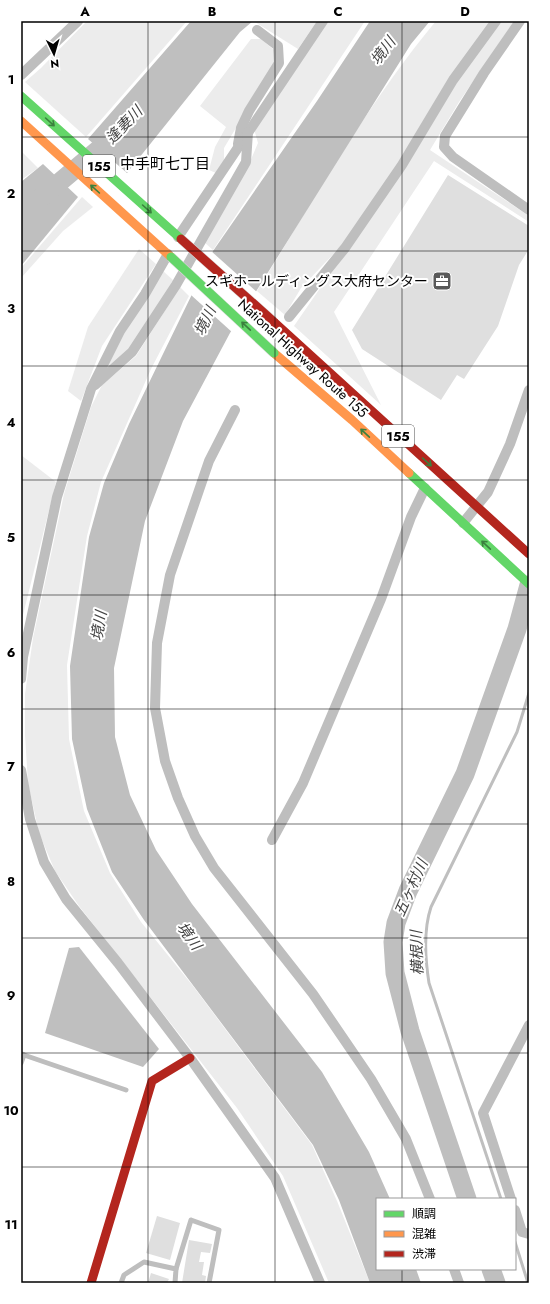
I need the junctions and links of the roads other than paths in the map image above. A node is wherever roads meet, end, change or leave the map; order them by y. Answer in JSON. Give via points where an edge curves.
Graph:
{"nodes":[{"id":1,"x":323,"y":21,"type":"edge"},
{"id":2,"x":496,"y":21,"type":"edge"},
{"id":3,"x":520,"y":21,"type":"edge"},
{"id":4,"x":75,"y":22,"type":"edge"},
{"id":5,"x":257,"y":30,"type":"dead end"},
{"id":6,"x":21,"y":75,"type":"edge"},
{"id":7,"x":21,"y":96,"type":"edge"},
{"id":8,"x":21,"y":121,"type":"edge"},
{"id":9,"x":248,"y":132,"type":"junction"},
{"id":10,"x":238,"y":148,"type":"junction"},
{"id":11,"x":529,"y":210,"type":"edge"},
{"id":12,"x":179,"y":237,"type":"junction"},
{"id":13,"x":168,"y":255,"type":"junction"},
{"id":14,"x":289,"y":317,"type":"dead end"},
{"id":15,"x":91,"y":389,"type":"junction"},
{"id":16,"x":529,"y":390,"type":"edge"},
{"id":17,"x":235,"y":410,"type":"dead end"},
{"id":18,"x":425,"y":488,"type":"junction"},
{"id":19,"x":476,"y":507,"type":"junction"},
{"id":20,"x":463,"y":523,"type":"junction"},
{"id":21,"x":526,"y":552,"type":"edge"},
{"id":22,"x":529,"y":584,"type":"edge"},
{"id":23,"x":22,"y":657,"type":"edge"},
{"id":24,"x":21,"y":679,"type":"edge"},
{"id":25,"x":21,"y":770,"type":"edge"},
{"id":26,"x":272,"y":840,"type":"dead end"},
{"id":27,"x":529,"y":1025,"type":"edge"},
{"id":28,"x":22,"y":1055,"type":"edge"},
{"id":29,"x":190,"y":1058,"type":"junction"},
{"id":30,"x":21,"y":1063,"type":"edge"},
{"id":31,"x":126,"y":1090,"type":"dead end"},
{"id":32,"x":430,"y":1198,"type":"edge"},
{"id":33,"x":511,"y":1198,"type":"edge"},
{"id":34,"x":516,"y":1213,"type":"edge"},
{"id":35,"x":529,"y":1234,"type":"edge"},
{"id":36,"x":176,"y":1269,"type":"junction"},
{"id":37,"x":454,"y":1270,"type":"edge"},
{"id":38,"x":91,"y":1283,"type":"edge"},
{"id":39,"x":121,"y":1283,"type":"edge"},
{"id":40,"x":175,"y":1283,"type":"edge"},
{"id":41,"x":209,"y":1283,"type":"edge"},
{"id":42,"x":320,"y":1283,"type":"edge"},
{"id":43,"x":460,"y":1283,"type":"edge"}],
"edges":[{"from":1,"to":9,"type":"street"},
{"from":2,"to":14,"type":"street","via":[[453,80],[402,165],[344,248]]},
{"from":3,"to":11,"type":"street","via":[[445,136],[444,147],[453,157]]},
{"from":4,"to":6,"type":"street"},
{"from":5,"to":10,"type":"street","via":[[278,46],[279,63],[249,111],[241,128]]},
{"from":7,"to":12,"type":"main road","name":"National Highway Route 155","number":"155","one_way":true},
{"from":13,"to":8,"type":"main road","name":"National Highway Route 155","number":"155","one_way":true},
{"from":9,"to":10,"type":"street"},
{"from":9,"to":15,"type":"street","via":[[246,162],[176,285],[132,352]]},
{"from":10,"to":12,"type":"street"},
{"from":12,"to":19,"type":"main road","name":"National Highway Route 155","number":"155","one_way":true,"bridge":true},
{"from":13,"to":15,"type":"street","via":[[120,331]]},
{"from":18,"to":13,"type":"main road","name":"National Highway Route 155","number":"155","one_way":true,"bridge":true},
{"from":15,"to":23,"type":"street","via":[[57,497]]},
{"from":16,"to":19,"type":"street","via":[[510,444],[488,492]]},
{"from":17,"to":32,"type":"street","via":[[210,461],[170,575],[158,643],[155,708],[165,761],[195,836],[214,868],[313,994],[371,1079],[406,1139]]},
{"from":18,"to":20,"type":"main road","name":"National Highway Route 155","number":"155"},
{"from":18,"to":26,"type":"street","via":[[306,776]]},
{"from":19,"to":20,"type":"street"},
{"from":19,"to":21,"type":"main road","name":"National Highway Route 155","number":"155"},
{"from":22,"to":20,"type":"main road","name":"National Highway Route 155","number":"155","one_way":true},
{"from":23,"to":24,"type":"street"},
{"from":25,"to":29,"type":"street","via":[[30,819],[44,862],[66,899]]},
{"from":27,"to":33,"type":"street","via":[[483,1113]]},
{"from":28,"to":30,"type":"lane"},
{"from":28,"to":31,"type":"lane"},
{"from":29,"to":38,"type":"main road","via":[[152,1081]]},
{"from":29,"to":42,"type":"street","via":[[275,1178]]},
{"from":34,"to":35,"type":"street","via":[[522,1232]]},
{"from":36,"to":39,"type":"lane","via":[[144,1262],[124,1275]]},
{"from":36,"to":40,"type":"lane"},
{"from":36,"to":41,"type":"lane","via":[[191,1220],[219,1230]]},
{"from":37,"to":43,"type":"street"}]}
